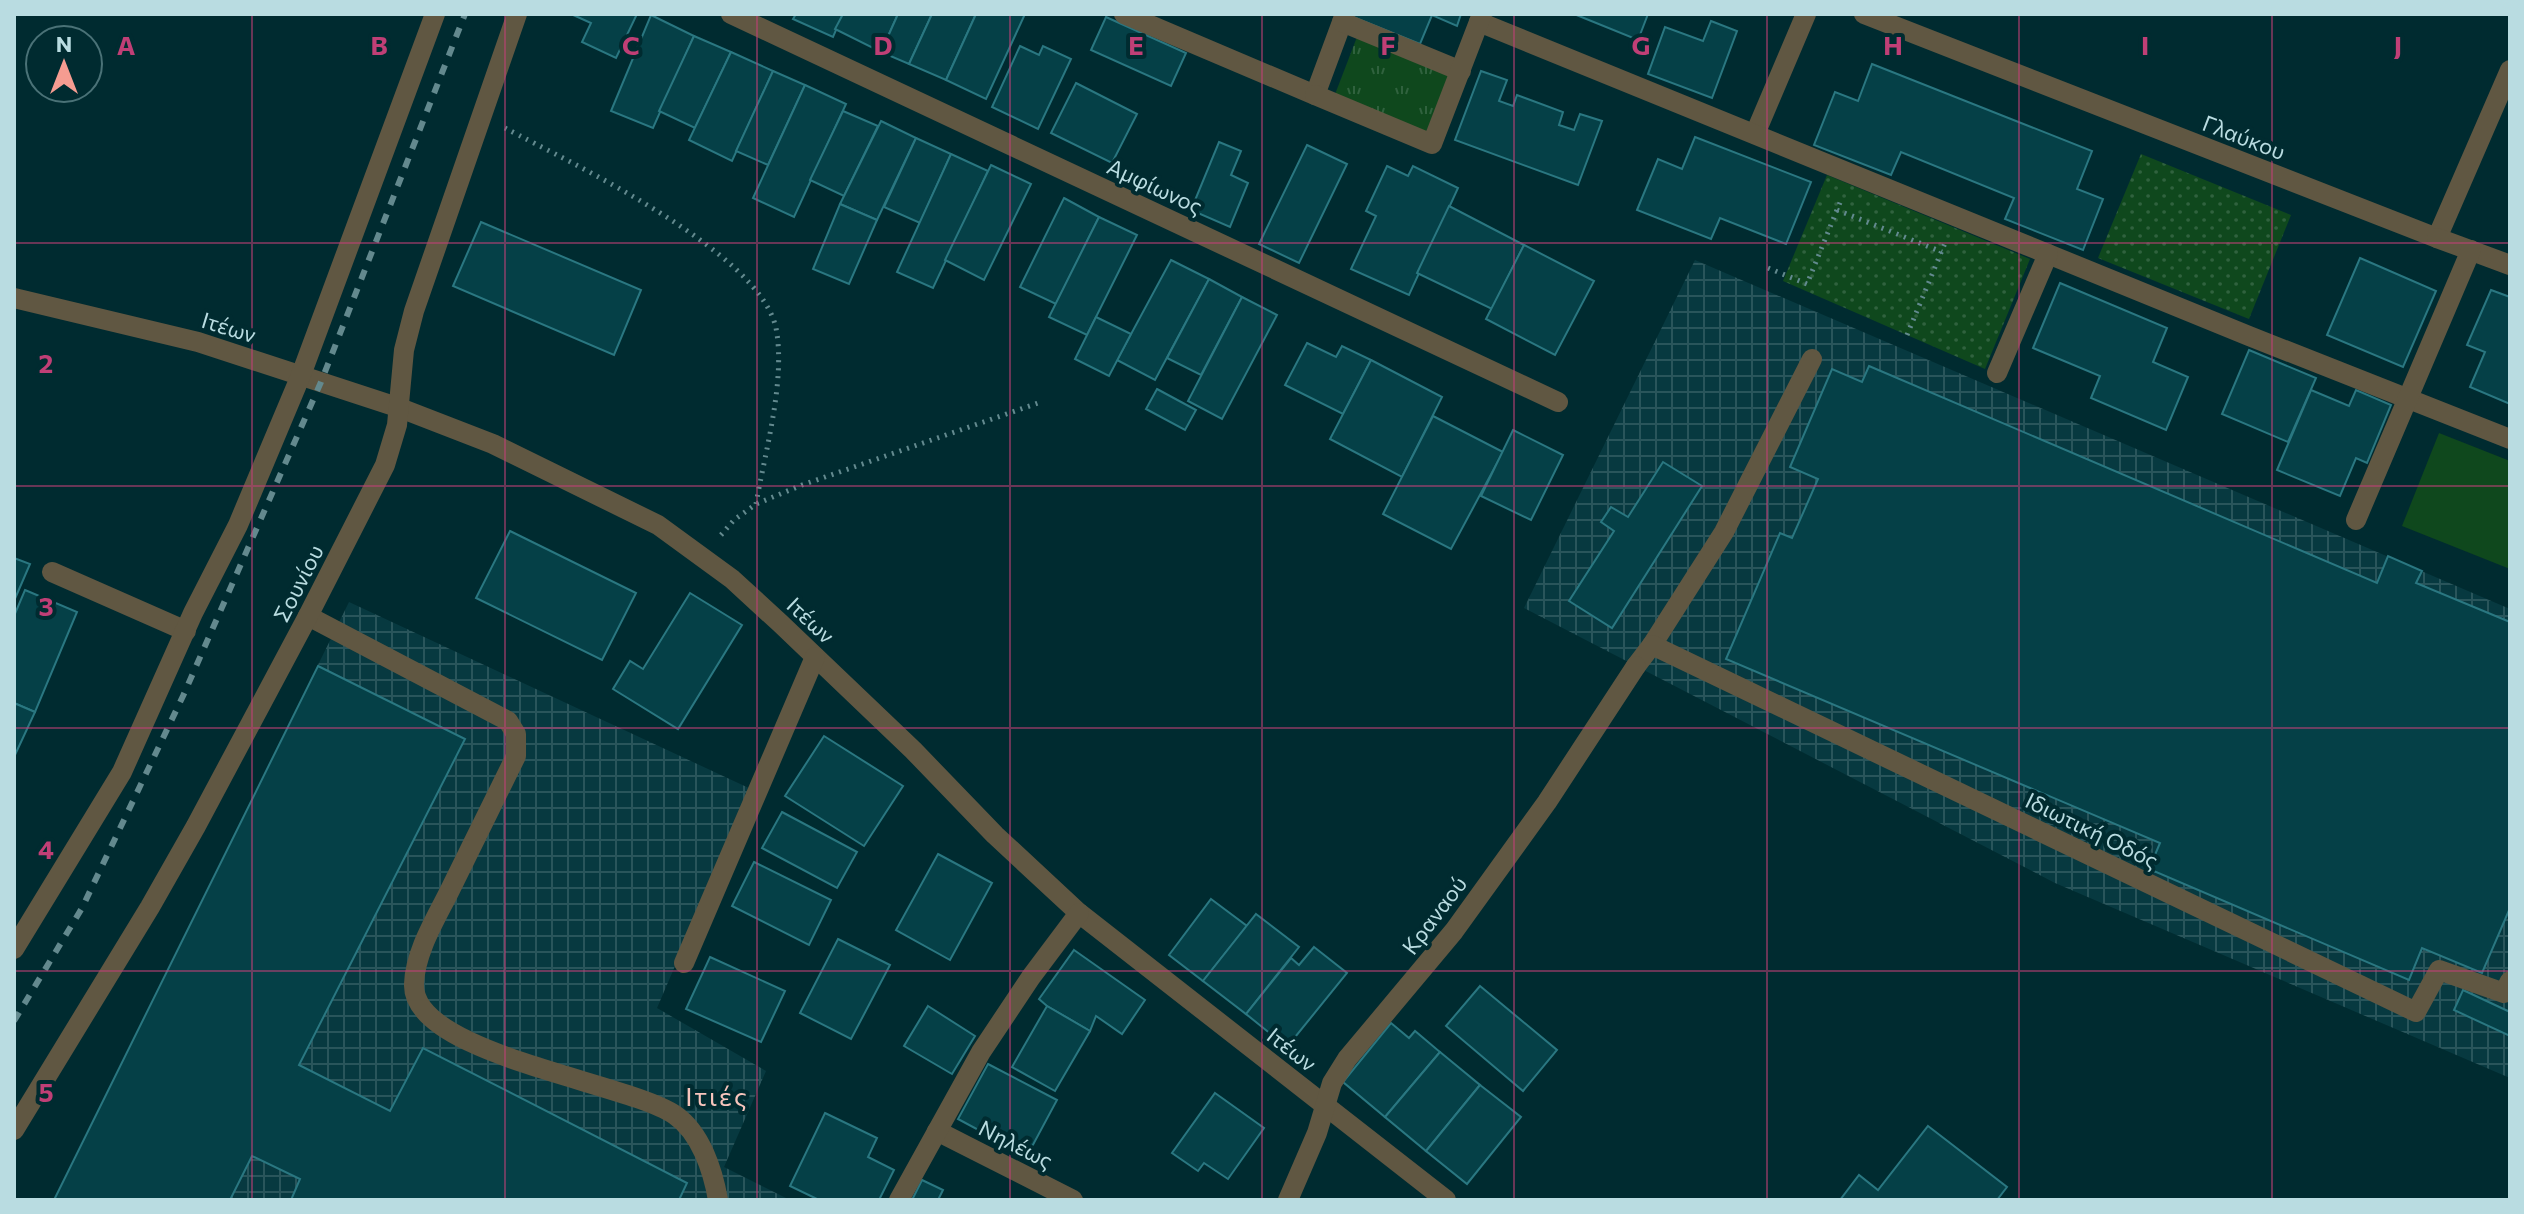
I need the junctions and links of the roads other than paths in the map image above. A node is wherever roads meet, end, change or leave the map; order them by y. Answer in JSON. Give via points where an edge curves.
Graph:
{"nodes":[{"id":1,"x":435,"y":14,"type":"edge"},
{"id":2,"x":517,"y":14,"type":"edge"},
{"id":3,"x":731,"y":14,"type":"edge"},
{"id":4,"x":1124,"y":14,"type":"edge"},
{"id":5,"x":1806,"y":14,"type":"edge"},
{"id":6,"x":1864,"y":14,"type":"edge"},
{"id":7,"x":1344,"y":18,"type":"edge"},
{"id":8,"x":1481,"y":18,"type":"edge"},
{"id":9,"x":2510,"y":70,"type":"edge"},
{"id":10,"x":1461,"y":71,"type":"junction"},
{"id":11,"x":1315,"y":95,"type":"junction"},
{"id":12,"x":1755,"y":134,"type":"junction"},
{"id":13,"x":2437,"y":238,"type":"junction"},
{"id":14,"x":2471,"y":250,"type":"junction"},
{"id":15,"x":2048,"y":254,"type":"junction"},
{"id":16,"x":2510,"y":265,"type":"edge"},
{"id":17,"x":14,"y":298,"type":"edge"},
{"id":18,"x":1812,"y":359,"type":"dead end"},
{"id":19,"x":1997,"y":373,"type":"dead end"},
{"id":20,"x":301,"y":375,"type":"junction"},
{"id":21,"x":2408,"y":398,"type":"junction"},
{"id":22,"x":1558,"y":402,"type":"dead end"},
{"id":23,"x":400,"y":408,"type":"junction"},
{"id":24,"x":2510,"y":439,"type":"edge"},
{"id":25,"x":2356,"y":520,"type":"dead end"},
{"id":26,"x":52,"y":572,"type":"dead end"},
{"id":27,"x":308,"y":616,"type":"junction"},
{"id":28,"x":186,"y":631,"type":"junction"},
{"id":29,"x":1652,"y":645,"type":"junction"},
{"id":30,"x":815,"y":657,"type":"junction"},
{"id":31,"x":1079,"y":913,"type":"junction"},
{"id":32,"x":14,"y":949,"type":"edge"},
{"id":33,"x":684,"y":963,"type":"dead end"},
{"id":34,"x":2510,"y":981,"type":"edge"},
{"id":35,"x":1325,"y":1105,"type":"junction"},
{"id":36,"x":14,"y":1130,"type":"edge"},
{"id":37,"x":937,"y":1131,"type":"junction"},
{"id":38,"x":718,"y":1200,"type":"edge"},
{"id":39,"x":899,"y":1200,"type":"edge"},
{"id":40,"x":1073,"y":1200,"type":"edge"},
{"id":41,"x":1288,"y":1200,"type":"edge"},
{"id":42,"x":1446,"y":1200,"type":"edge"}],
"edges":[{"from":1,"to":20,"type":"street"},
{"from":2,"to":23,"type":"street","name":"Σουνίου","via":[[414,311],[404,350]]},
{"from":3,"to":22,"type":"street","name":"Αμφίωνος"},
{"from":4,"to":11,"type":"street"},
{"from":5,"to":12,"type":"street"},
{"from":6,"to":13,"type":"street","name":"Γλαύκου"},
{"from":7,"to":10,"type":"street"},
{"from":7,"to":11,"type":"street"},
{"from":8,"to":10,"type":"street"},
{"from":8,"to":12,"type":"street"},
{"from":9,"to":13,"type":"street"},
{"from":10,"to":11,"type":"street","via":[[1432,144]]},
{"from":12,"to":15,"type":"street"},
{"from":13,"to":14,"type":"street","name":"Γλαύκου"},
{"from":14,"to":16,"type":"street","name":"Γλαύκου"},
{"from":14,"to":21,"type":"street"},
{"from":15,"to":19,"type":"street"},
{"from":15,"to":21,"type":"street"},
{"from":17,"to":20,"type":"street","name":"Ιτέων","via":[[198,342]]},
{"from":18,"to":29,"type":"street","via":[[1724,532]]},
{"from":20,"to":23,"type":"street","name":"Ιτέων"},
{"from":20,"to":28,"type":"street"},
{"from":21,"to":24,"type":"street"},
{"from":21,"to":25,"type":"street"},
{"from":23,"to":27,"type":"street","name":"Σουνίου","via":[[385,465]]},
{"from":23,"to":30,"type":"street","name":"Ιτέων","via":[[493,444],[658,525],[732,579]]},
{"from":26,"to":28,"type":"street"},
{"from":27,"to":36,"type":"street","name":"Σουνίου","via":[[150,907]]},
{"from":27,"to":38,"type":"street","via":[[508,721],[516,734],[516,756],[417,965],[417,1003],[428,1018],[520,1063],[647,1100],[677,1116],[696,1138]]},
{"from":28,"to":32,"type":"street","via":[[122,772]]},
{"from":29,"to":34,"type":"street","name":"Ιδιωτική Οδός","via":[[2416,1012],[2439,970],[2504,993]]},
{"from":29,"to":35,"type":"street","name":"Κραναού","via":[[1454,931],[1347,1059]]},
{"from":30,"to":31,"type":"street","name":"Ιτέων"},
{"from":30,"to":33,"type":"street"},
{"from":31,"to":35,"type":"street","name":"Ιτέων"},
{"from":31,"to":37,"type":"street","via":[[981,1052]]},
{"from":35,"to":41,"type":"street","name":"Κραναού"},
{"from":35,"to":42,"type":"street","name":"Ιτέων"},
{"from":37,"to":39,"type":"street"},
{"from":37,"to":40,"type":"street","name":"Νηλέως"}]}
